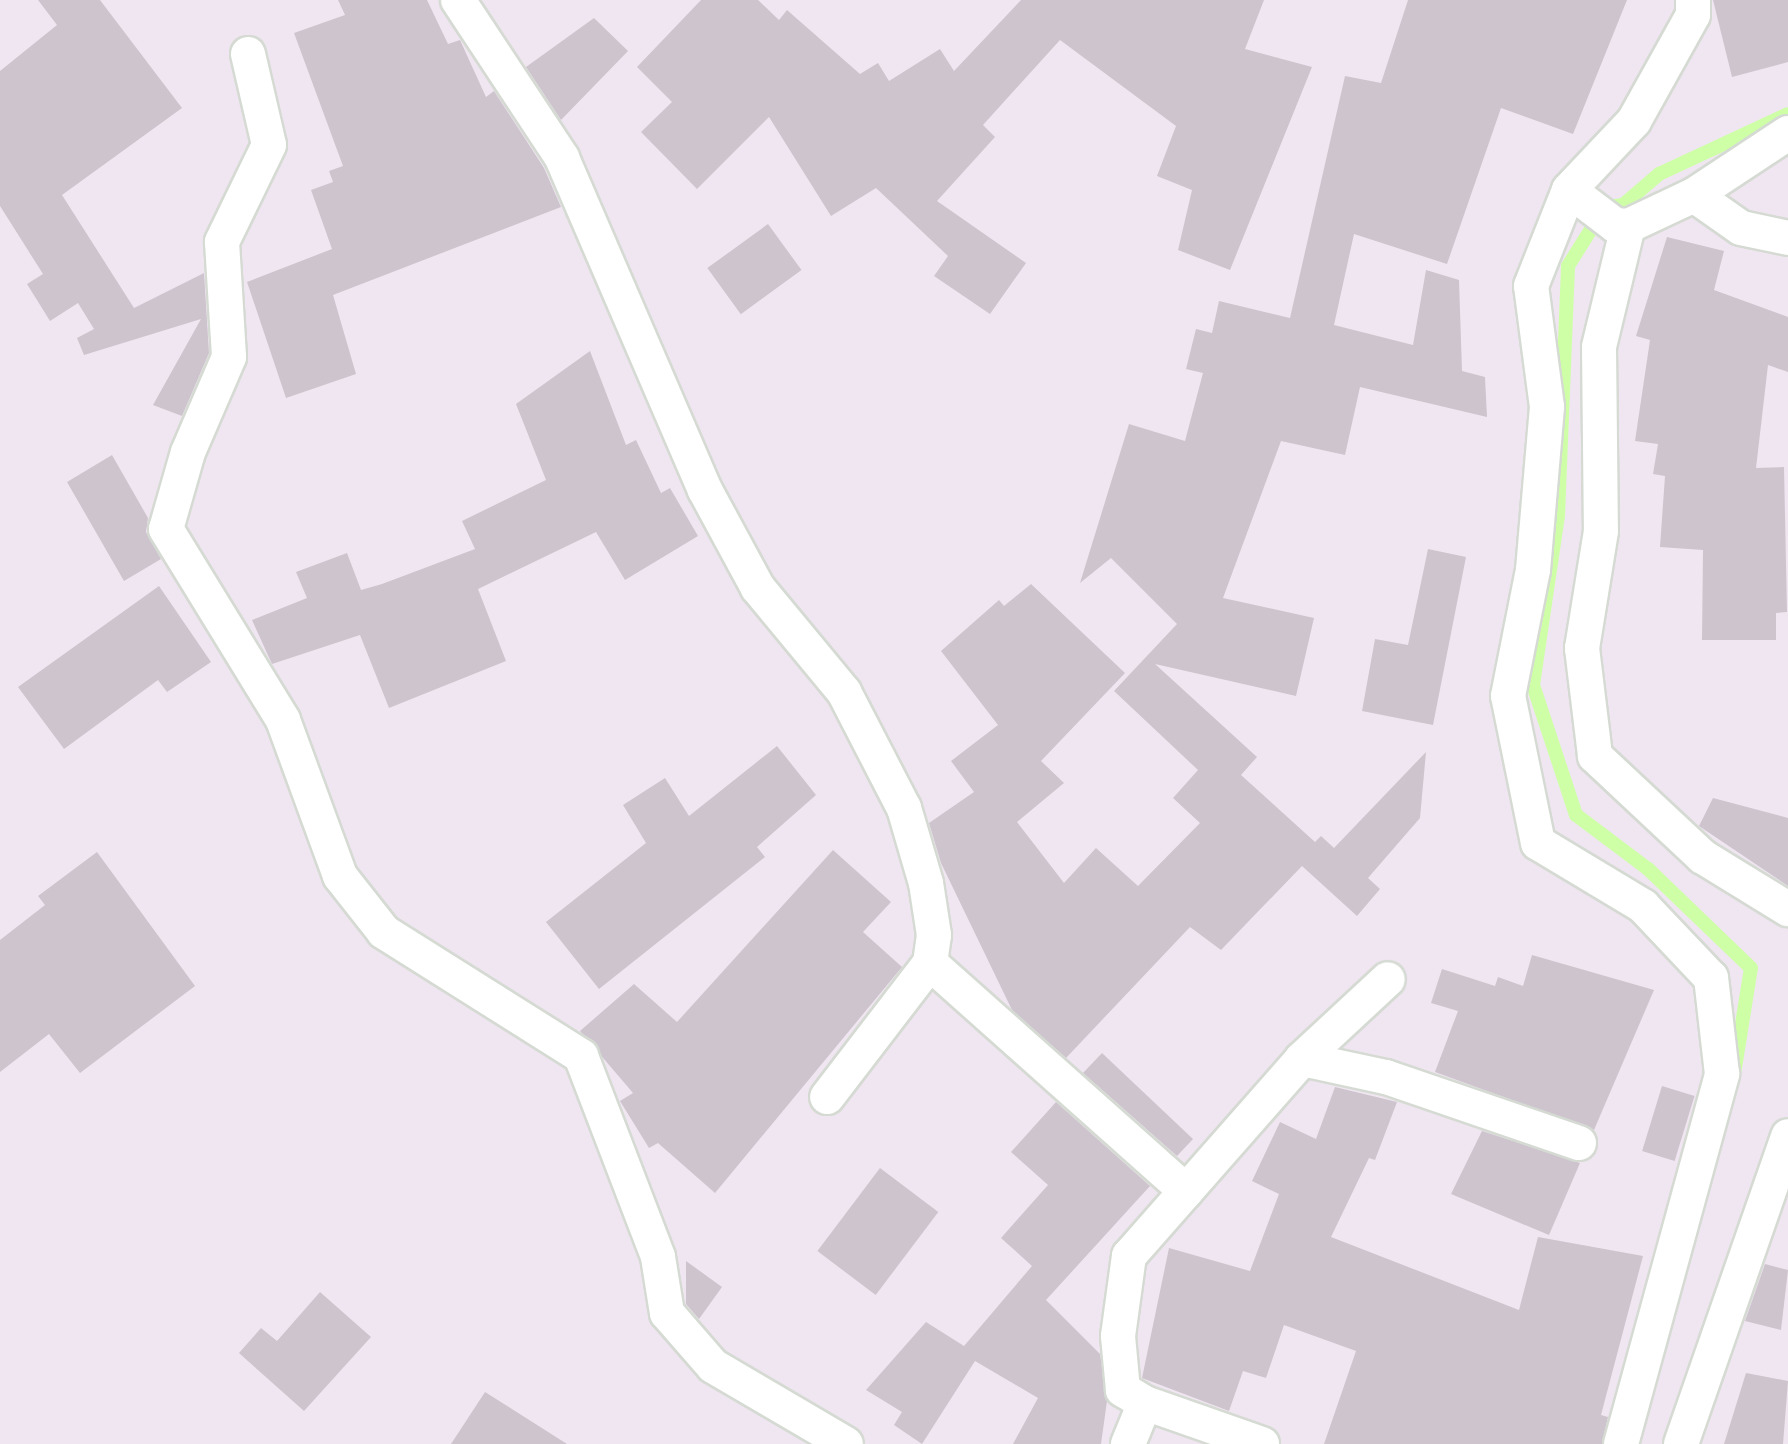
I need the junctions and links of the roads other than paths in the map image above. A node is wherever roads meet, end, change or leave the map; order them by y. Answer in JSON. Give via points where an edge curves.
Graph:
{"nodes":[{"id":1,"x":458,"y":0,"type":"edge"},
{"id":2,"x":1693,"y":0,"type":"edge"},
{"id":3,"x":248,"y":54,"type":"dead end"},
{"id":4,"x":1788,"y":133,"type":"edge"},
{"id":5,"x":1576,"y":194,"type":"junction"},
{"id":6,"x":1694,"y":195,"type":"junction"},
{"id":7,"x":1622,"y":225,"type":"junction"},
{"id":8,"x":1788,"y":238,"type":"edge"},
{"id":9,"x":1788,"y":909,"type":"edge"},
{"id":10,"x":930,"y":963,"type":"junction"},
{"id":11,"x":1388,"y":979,"type":"dead end"},
{"id":12,"x":1302,"y":1059,"type":"junction"},
{"id":13,"x":827,"y":1097,"type":"dead end"},
{"id":14,"x":1788,"y":1136,"type":"edge"},
{"id":15,"x":1579,"y":1143,"type":"dead end"},
{"id":16,"x":1186,"y":1191,"type":"junction"},
{"id":17,"x":1145,"y":1403,"type":"junction"},
{"id":18,"x":846,"y":1444,"type":"edge"},
{"id":19,"x":1128,"y":1444,"type":"edge"},
{"id":20,"x":1262,"y":1444,"type":"edge"},
{"id":21,"x":1621,"y":1444,"type":"edge"},
{"id":22,"x":1681,"y":1444,"type":"edge"}],
"edges":[{"from":1,"to":10,"type":"street","via":[[562,158],[705,490],[758,588],[844,692],[904,808],[926,883],[934,935]]},
{"from":2,"to":5,"type":"street","via":[[1693,15],[1634,121]]},
{"from":3,"to":18,"type":"street","via":[[269,145],[222,242],[229,357],[188,452],[166,529],[283,720],[340,876],[384,932],[581,1056],[658,1257],[667,1313],[713,1366]]},
{"from":4,"to":6,"type":"street"},
{"from":5,"to":7,"type":"street"},
{"from":5,"to":21,"type":"street","via":[[1531,286],[1547,407],[1533,570],[1508,696],[1538,843],[1643,906],[1711,978],[1722,1074]]},
{"from":6,"to":7,"type":"street"},
{"from":6,"to":8,"type":"street","via":[[1741,228]]},
{"from":7,"to":9,"type":"street","via":[[1599,347],[1601,531],[1582,648],[1595,756],[1703,857]]},
{"from":10,"to":13,"type":"street"},
{"from":10,"to":16,"type":"street"},
{"from":11,"to":12,"type":"street"},
{"from":12,"to":15,"type":"street","via":[[1386,1077]]},
{"from":12,"to":16,"type":"street"},
{"from":14,"to":22,"type":"street"},
{"from":16,"to":17,"type":"street","via":[[1129,1256],[1118,1336],[1123,1390]]},
{"from":17,"to":19,"type":"street"},
{"from":17,"to":20,"type":"street"}]}
